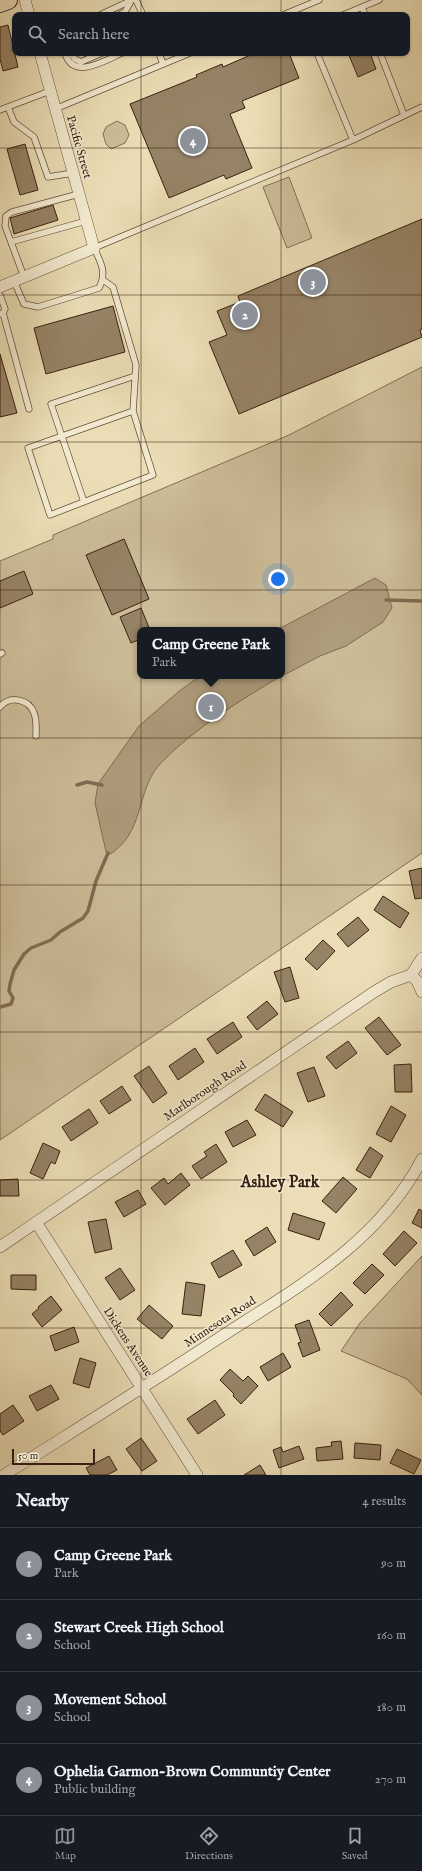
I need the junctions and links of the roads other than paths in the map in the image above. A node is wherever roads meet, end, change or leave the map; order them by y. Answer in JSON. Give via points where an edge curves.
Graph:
{"nodes":[{"id":1,"x":8,"y":0,"type":"edge"},
{"id":2,"x":25,"y":0,"type":"edge"},
{"id":3,"x":133,"y":0,"type":"edge"},
{"id":4,"x":319,"y":0,"type":"edge"},
{"id":5,"x":379,"y":0,"type":"edge"},
{"id":6,"x":0,"y":3,"type":"edge"},
{"id":7,"x":362,"y":7,"type":"junction"},
{"id":8,"x":299,"y":8,"type":"junction"},
{"id":9,"x":28,"y":12,"type":"edge"},
{"id":10,"x":107,"y":12,"type":"edge"},
{"id":11,"x":125,"y":12,"type":"edge"},
{"id":12,"x":141,"y":12,"type":"edge"},
{"id":13,"x":290,"y":12,"type":"edge"},
{"id":14,"x":301,"y":12,"type":"edge"},
{"id":15,"x":350,"y":12,"type":"edge"},
{"id":16,"x":364,"y":12,"type":"edge"},
{"id":17,"x":41,"y":56,"type":"edge"},
{"id":18,"x":66,"y":56,"type":"edge"},
{"id":19,"x":72,"y":56,"type":"edge"},
{"id":20,"x":94,"y":56,"type":"edge"},
{"id":21,"x":115,"y":56,"type":"edge"},
{"id":22,"x":160,"y":56,"type":"edge"},
{"id":23,"x":183,"y":56,"type":"edge"},
{"id":24,"x":318,"y":56,"type":"edge"},
{"id":25,"x":381,"y":56,"type":"edge"},
{"id":26,"x":163,"y":64,"type":"junction"},
{"id":27,"x":50,"y":91,"type":"junction"},
{"id":28,"x":8,"y":107,"type":"junction"},
{"id":29,"x":422,"y":107,"type":"edge"},
{"id":30,"x":55,"y":109,"type":"junction"},
{"id":31,"x":0,"y":110,"type":"edge"},
{"id":32,"x":404,"y":116,"type":"junction"},
{"id":33,"x":353,"y":140,"type":"junction"},
{"id":34,"x":73,"y":173,"type":"junction"},
{"id":35,"x":79,"y":194,"type":"junction"},
{"id":36,"x":86,"y":221,"type":"junction"},
{"id":37,"x":11,"y":242,"type":"junction"},
{"id":38,"x":94,"y":248,"type":"junction"},
{"id":39,"x":19,"y":279,"type":"junction"},
{"id":40,"x":103,"y":280,"type":"junction"},
{"id":41,"x":0,"y":287,"type":"edge"},
{"id":42,"x":0,"y":295,"type":"edge"},
{"id":43,"x":1,"y":314,"type":"edge"},
{"id":44,"x":135,"y":376,"type":"junction"},
{"id":45,"x":30,"y":409,"type":"dead end"},
{"id":46,"x":133,"y":411,"type":"junction"},
{"id":47,"x":62,"y":436,"type":"junction"},
{"id":48,"x":84,"y":502,"type":"junction"},
{"id":49,"x":0,"y":707,"type":"edge"},
{"id":50,"x":36,"y":736,"type":"dead end"},
{"id":51,"x":422,"y":958,"type":"edge"},
{"id":52,"x":412,"y":975,"type":"junction"},
{"id":53,"x":422,"y":992,"type":"edge"},
{"id":54,"x":421,"y":1162,"type":"edge"},
{"id":55,"x":36,"y":1222,"type":"junction"},
{"id":56,"x":0,"y":1247,"type":"edge"},
{"id":57,"x":141,"y":1387,"type":"junction"},
{"id":58,"x":4,"y":1475,"type":"edge"},
{"id":59,"x":197,"y":1475,"type":"edge"}],
"edges":[{"from":1,"to":6,"type":"main road"},
{"from":2,"to":9,"type":"street"},
{"from":3,"to":10,"type":"lane"},
{"from":3,"to":11,"type":"lane"},
{"from":3,"to":12,"type":"lane"},
{"from":4,"to":8,"type":"lane"},
{"from":5,"to":7,"type":"lane"},
{"from":7,"to":15,"type":"lane"},
{"from":7,"to":16,"type":"lane"},
{"from":8,"to":13,"type":"lane"},
{"from":8,"to":14,"type":"lane"},
{"from":17,"to":27,"type":"street","name":"Pacific Street"},
{"from":18,"to":21,"type":"lane","via":[[69,62],[80,68],[88,68]]},
{"from":19,"to":20,"type":"lane","via":[[82,62]]},
{"from":22,"to":26,"type":"lane"},
{"from":23,"to":26,"type":"lane"},
{"from":24,"to":33,"type":"lane"},
{"from":25,"to":32,"type":"lane"},
{"from":26,"to":30,"type":"lane"},
{"from":27,"to":28,"type":"lane"},
{"from":27,"to":30,"type":"street","name":"Pacific Street"},
{"from":28,"to":31,"type":"lane"},
{"from":28,"to":34,"type":"lane","via":[[14,122],[34,137],[48,177]]},
{"from":29,"to":32,"type":"lane"},
{"from":30,"to":34,"type":"street","name":"Pacific Street"},
{"from":32,"to":33,"type":"lane"},
{"from":33,"to":38,"type":"lane"},
{"from":34,"to":35,"type":"street","name":"Pacific Street"},
{"from":35,"to":36,"type":"street","name":"Pacific Street"},
{"from":35,"to":37,"type":"lane","via":[[12,212],[6,216],[5,226]]},
{"from":36,"to":37,"type":"lane"},
{"from":36,"to":38,"type":"street","name":"Pacific Street"},
{"from":37,"to":39,"type":"lane"},
{"from":38,"to":39,"type":"street"},
{"from":38,"to":40,"type":"lane","via":[[102,268]]},
{"from":39,"to":40,"type":"lane","via":[[24,304],[38,307],[98,288]]},
{"from":39,"to":41,"type":"street"},
{"from":40,"to":44,"type":"lane","via":[[113,287],[136,364]]},
{"from":42,"to":43,"type":"lane","via":[[5,308]]},
{"from":43,"to":45,"type":"lane"},
{"from":44,"to":46,"type":"lane"},
{"from":44,"to":47,"type":"lane","via":[[51,404]]},
{"from":46,"to":47,"type":"lane"},
{"from":46,"to":48,"type":"lane","via":[[153,475]]},
{"from":47,"to":48,"type":"lane"},
{"from":47,"to":48,"type":"lane","via":[[28,448],[50,515]]},
{"from":49,"to":50,"type":"lane","via":[[11,700],[20,700],[28,704],[35,713]]},
{"from":51,"to":52,"type":"street"},
{"from":52,"to":53,"type":"street"},
{"from":52,"to":55,"type":"street","name":"Marlborough Road","via":[[391,982],[374,992]]},
{"from":54,"to":57,"type":"street","name":"Minnesota Road","via":[[388,1210],[345,1253],[303,1284]]},
{"from":55,"to":56,"type":"street","name":"Marlborough Road"},
{"from":55,"to":57,"type":"street","name":"Dickens Avenue"},
{"from":57,"to":58,"type":"street","name":"Minnesota Road"},
{"from":57,"to":59,"type":"street","name":"Dickens Avenue"}]}
